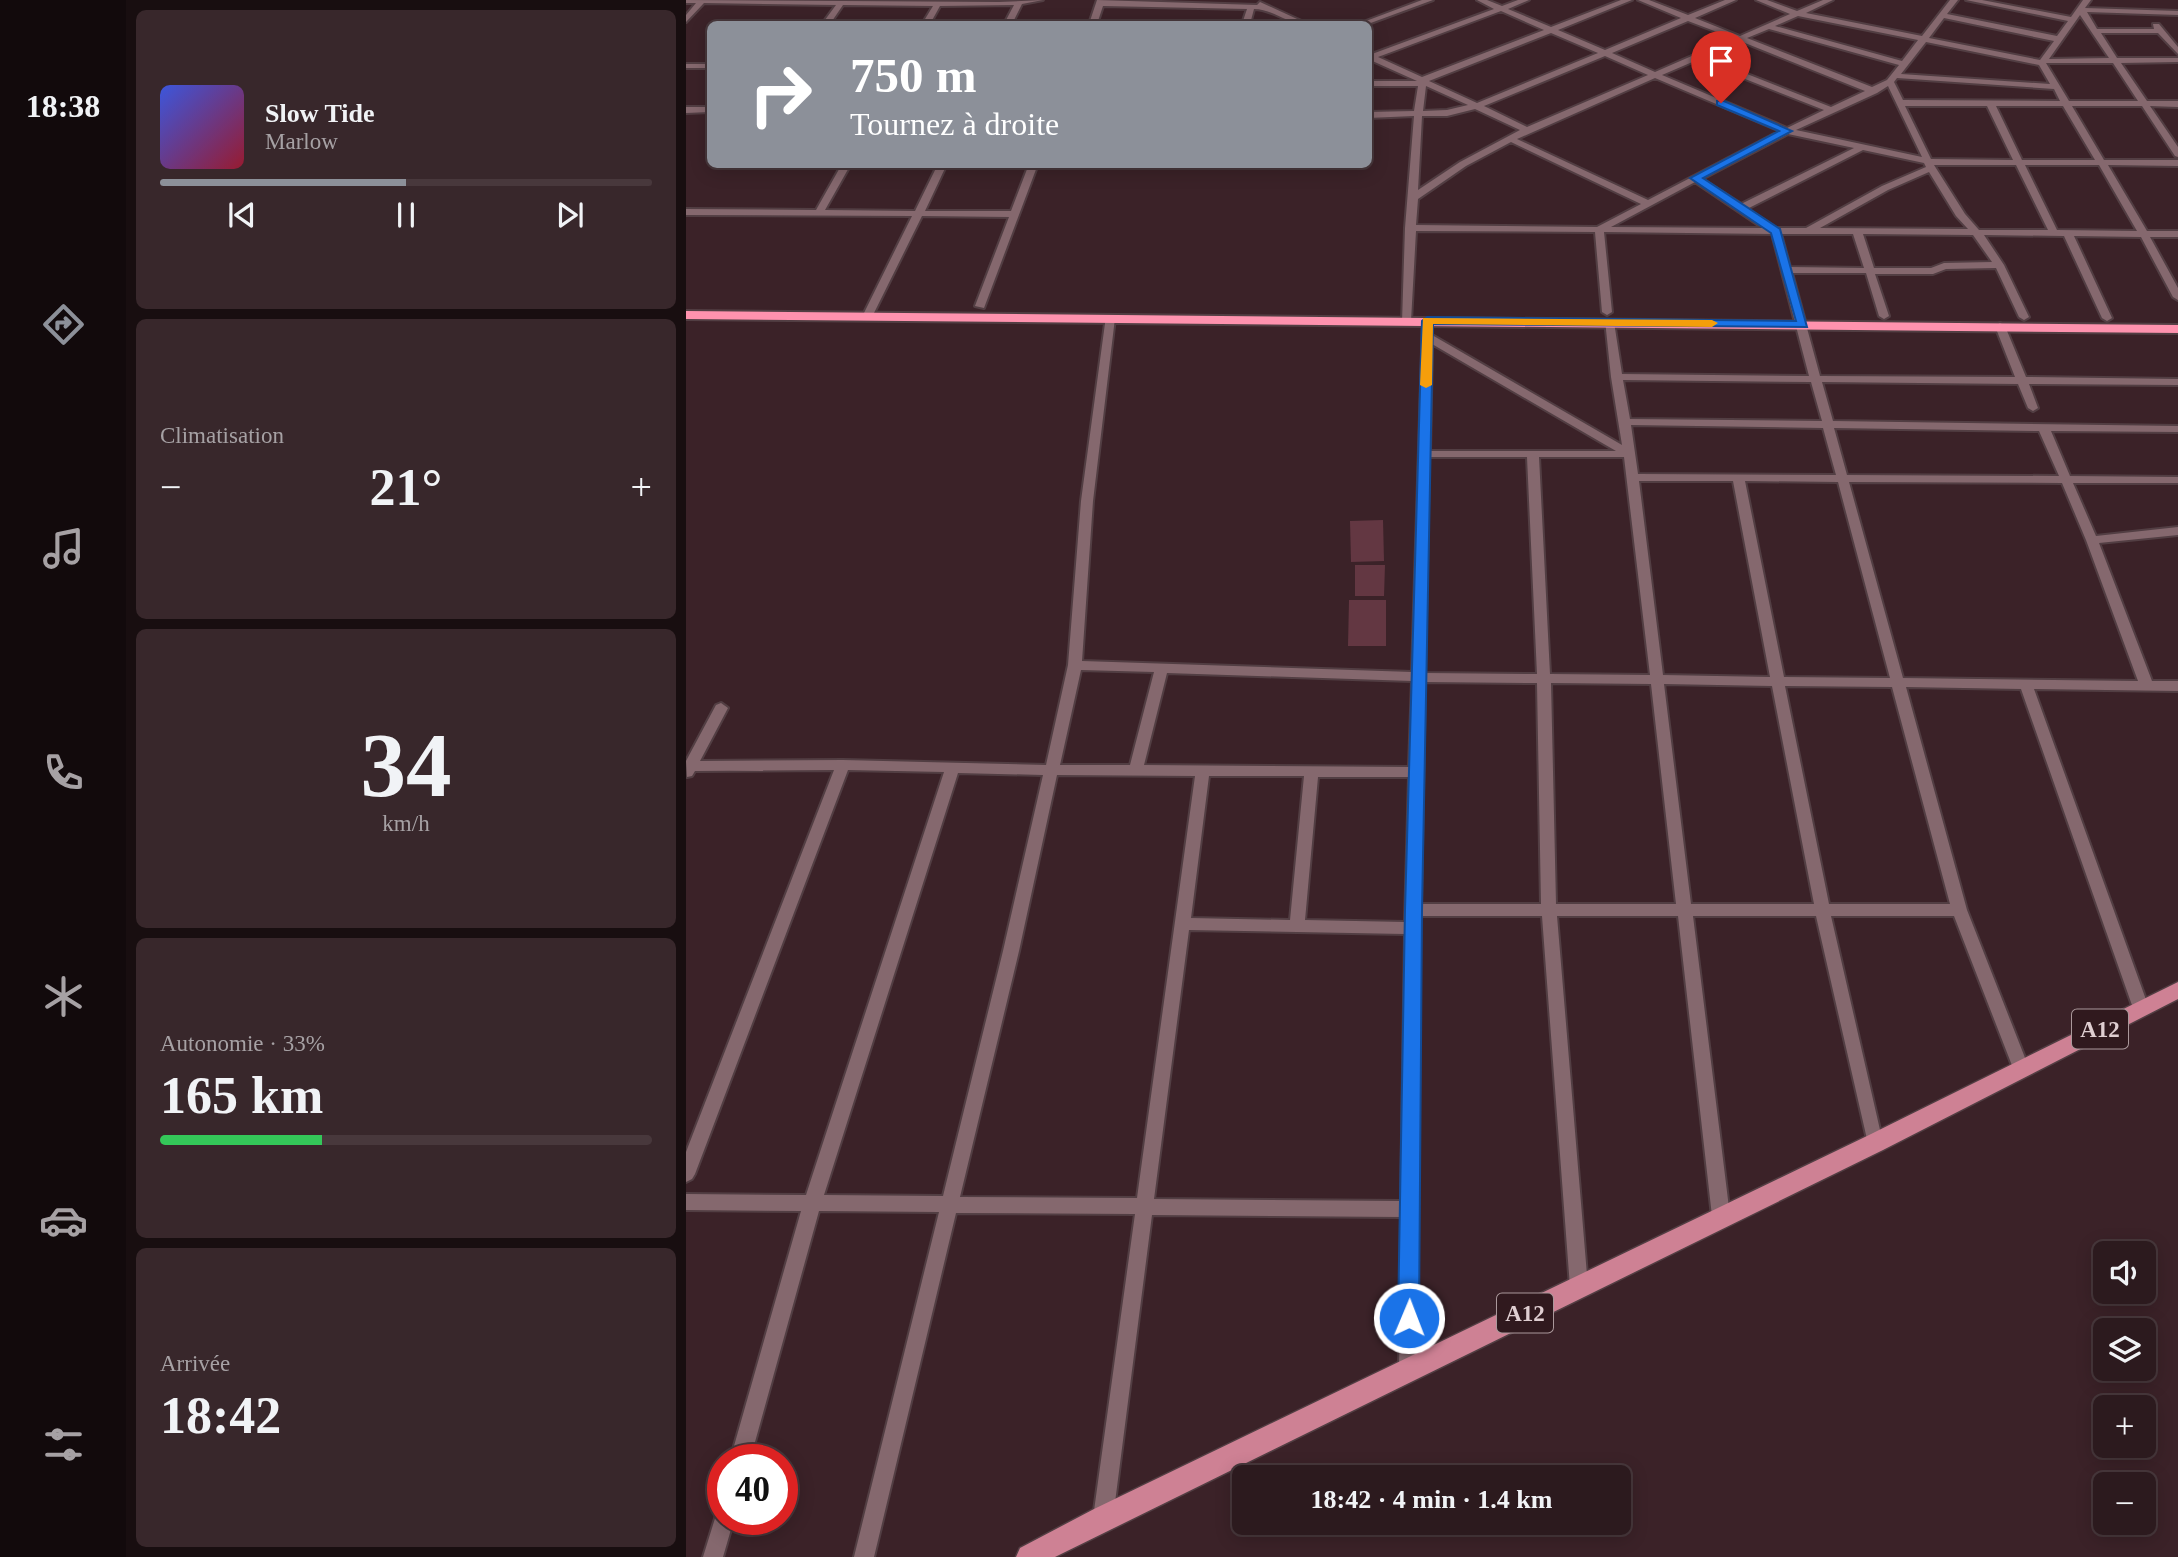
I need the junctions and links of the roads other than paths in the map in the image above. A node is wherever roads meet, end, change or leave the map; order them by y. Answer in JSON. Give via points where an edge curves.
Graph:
{"nodes":[{"id":1,"x":1039,"y":0,"type":"edge"},
{"id":2,"x":1429,"y":0,"type":"edge"},
{"id":3,"x":1481,"y":0,"type":"edge"},
{"id":4,"x":1525,"y":0,"type":"edge"},
{"id":5,"x":1628,"y":0,"type":"edge"},
{"id":6,"x":1642,"y":0,"type":"edge"},
{"id":7,"x":1732,"y":0,"type":"edge"},
{"id":8,"x":1760,"y":0,"type":"edge"},
{"id":9,"x":1829,"y":0,"type":"edge"},
{"id":10,"x":1954,"y":0,"type":"edge"},
{"id":11,"x":1970,"y":0,"type":"edge"},
{"id":12,"x":2087,"y":0,"type":"edge"},
{"id":13,"x":688,"y":1,"type":"edge"},
{"id":14,"x":702,"y":1,"type":"edge"},
{"id":15,"x":761,"y":1,"type":"edge"},
{"id":16,"x":842,"y":1,"type":"edge"},
{"id":17,"x":919,"y":1,"type":"edge"},
{"id":18,"x":1019,"y":2,"type":"edge"},
{"id":19,"x":1101,"y":2,"type":"edge"},
{"id":20,"x":938,"y":3,"type":"junction"},
{"id":21,"x":1251,"y":3,"type":"edge"},
{"id":22,"x":1502,"y":9,"type":"junction"},
{"id":23,"x":2081,"y":10,"type":"junction"},
{"id":24,"x":1795,"y":13,"type":"junction"},
{"id":25,"x":2146,"y":13,"type":"junction"},
{"id":26,"x":2178,"y":13,"type":"edge"},
{"id":27,"x":1942,"y":15,"type":"junction"},
{"id":28,"x":1690,"y":18,"type":"junction"},
{"id":29,"x":2072,"y":19,"type":"junction"},
{"id":30,"x":686,"y":20,"type":"edge"},
{"id":31,"x":828,"y":21,"type":"edge"},
{"id":32,"x":928,"y":21,"type":"edge"},
{"id":33,"x":1010,"y":21,"type":"edge"},
{"id":34,"x":1094,"y":21,"type":"edge"},
{"id":35,"x":1247,"y":21,"type":"edge"},
{"id":36,"x":1297,"y":21,"type":"edge"},
{"id":37,"x":1370,"y":21,"type":"edge"},
{"id":38,"x":1767,"y":26,"type":"junction"},
{"id":39,"x":1550,"y":30,"type":"junction"},
{"id":40,"x":2095,"y":31,"type":"junction"},
{"id":41,"x":2160,"y":31,"type":"junction"},
{"id":42,"x":1741,"y":38,"type":"junction"},
{"id":43,"x":2058,"y":39,"type":"junction"},
{"id":44,"x":1921,"y":40,"type":"junction"},
{"id":45,"x":2178,"y":52,"type":"edge"},
{"id":46,"x":1603,"y":53,"type":"junction"},
{"id":47,"x":1372,"y":55,"type":"edge"},
{"id":48,"x":1372,"y":57,"type":"edge"},
{"id":49,"x":1698,"y":57,"type":"junction"},
{"id":50,"x":2115,"y":60,"type":"junction"},
{"id":51,"x":2178,"y":60,"type":"edge"},
{"id":52,"x":2043,"y":62,"type":"junction"},
{"id":53,"x":1904,"y":64,"type":"junction"},
{"id":54,"x":686,"y":66,"type":"edge"},
{"id":55,"x":707,"y":66,"type":"edge"},
{"id":56,"x":1654,"y":76,"type":"junction"},
{"id":57,"x":1894,"y":79,"type":"junction"},
{"id":58,"x":1422,"y":82,"type":"junction"},
{"id":59,"x":1372,"y":83,"type":"edge"},
{"id":60,"x":2055,"y":87,"type":"junction"},
{"id":61,"x":1874,"y":91,"type":"junction"},
{"id":62,"x":1902,"y":103,"type":"junction"},
{"id":63,"x":1990,"y":103,"type":"junction"},
{"id":64,"x":2065,"y":103,"type":"junction"},
{"id":65,"x":2144,"y":104,"type":"junction"},
{"id":66,"x":2178,"y":104,"type":"edge"},
{"id":67,"x":1477,"y":106,"type":"junction"},
{"id":68,"x":707,"y":110,"type":"edge"},
{"id":69,"x":1832,"y":110,"type":"junction"},
{"id":70,"x":689,"y":111,"type":"edge"},
{"id":71,"x":1372,"y":114,"type":"edge"},
{"id":72,"x":1418,"y":115,"type":"junction"},
{"id":73,"x":686,"y":120,"type":"edge"},
{"id":74,"x":1527,"y":130,"type":"junction"},
{"id":75,"x":1787,"y":131,"type":"junction"},
{"id":76,"x":1511,"y":139,"type":"junction"},
{"id":77,"x":1861,"y":148,"type":"junction"},
{"id":78,"x":2178,"y":154,"type":"edge"},
{"id":79,"x":2101,"y":162,"type":"junction"},
{"id":80,"x":2017,"y":163,"type":"junction"},
{"id":81,"x":2178,"y":163,"type":"edge"},
{"id":82,"x":1930,"y":165,"type":"junction"},
{"id":83,"x":845,"y":168,"type":"edge"},
{"id":84,"x":941,"y":168,"type":"edge"},
{"id":85,"x":1032,"y":168,"type":"edge"},
{"id":86,"x":1695,"y":178,"type":"junction"},
{"id":87,"x":1414,"y":197,"type":"junction"},
{"id":88,"x":1647,"y":203,"type":"junction"},
{"id":89,"x":1743,"y":207,"type":"junction"},
{"id":90,"x":686,"y":212,"type":"edge"},
{"id":91,"x":819,"y":212,"type":"junction"},
{"id":92,"x":919,"y":213,"type":"junction"},
{"id":93,"x":1015,"y":214,"type":"junction"},
{"id":94,"x":1410,"y":228,"type":"junction"},
{"id":95,"x":1599,"y":229,"type":"junction"},
{"id":96,"x":1808,"y":231,"type":"junction"},
{"id":97,"x":1857,"y":231,"type":"junction"},
{"id":98,"x":1975,"y":231,"type":"junction"},
{"id":99,"x":2053,"y":231,"type":"junction"},
{"id":100,"x":1776,"y":232,"type":"junction"},
{"id":101,"x":2067,"y":232,"type":"junction"},
{"id":102,"x":2144,"y":234,"type":"junction"},
{"id":103,"x":2178,"y":234,"type":"edge"},
{"id":104,"x":1999,"y":265,"type":"junction"},
{"id":105,"x":1787,"y":270,"type":"junction"},
{"id":106,"x":1869,"y":270,"type":"junction"},
{"id":107,"x":2178,"y":298,"type":"edge"},
{"id":108,"x":686,"y":305,"type":"edge"},
{"id":109,"x":980,"y":306,"type":"junction"},
{"id":110,"x":871,"y":311,"type":"junction"},
{"id":111,"x":686,"y":314,"type":"edge"},
{"id":112,"x":1406,"y":316,"type":"junction"},
{"id":113,"x":1884,"y":316,"type":"junction"},
{"id":114,"x":1608,"y":317,"type":"junction"},
{"id":115,"x":2024,"y":317,"type":"junction"},
{"id":116,"x":1110,"y":318,"type":"junction"},
{"id":117,"x":2107,"y":318,"type":"junction"},
{"id":118,"x":2178,"y":319,"type":"edge"},
{"id":119,"x":1801,"y":320,"type":"junction"},
{"id":120,"x":1427,"y":321,"type":"junction"},
{"id":121,"x":2000,"y":327,"type":"junction"},
{"id":122,"x":2178,"y":329,"type":"edge"},
{"id":123,"x":1427,"y":337,"type":"junction"},
{"id":124,"x":1616,"y":377,"type":"junction"},
{"id":125,"x":1817,"y":378,"type":"junction"},
{"id":126,"x":2022,"y":380,"type":"junction"},
{"id":127,"x":2178,"y":382,"type":"edge"},
{"id":128,"x":2033,"y":408,"type":"dead end"},
{"id":129,"x":1625,"y":422,"type":"junction"},
{"id":130,"x":1828,"y":425,"type":"junction"},
{"id":131,"x":2043,"y":426,"type":"junction"},
{"id":132,"x":2178,"y":429,"type":"edge"},
{"id":133,"x":1425,"y":454,"type":"junction"},
{"id":134,"x":1533,"y":454,"type":"junction"},
{"id":135,"x":1630,"y":454,"type":"junction"},
{"id":136,"x":1633,"y":477,"type":"junction"},
{"id":137,"x":1843,"y":478,"type":"junction"},
{"id":138,"x":1739,"y":480,"type":"junction"},
{"id":139,"x":2066,"y":480,"type":"junction"},
{"id":140,"x":2178,"y":480,"type":"edge"},
{"id":141,"x":2178,"y":531,"type":"edge"},
{"id":142,"x":2092,"y":540,"type":"junction"},
{"id":143,"x":1075,"y":665,"type":"junction"},
{"id":144,"x":1161,"y":669,"type":"junction"},
{"id":145,"x":1420,"y":677,"type":"junction"},
{"id":146,"x":1544,"y":678,"type":"junction"},
{"id":147,"x":1656,"y":679,"type":"junction"},
{"id":148,"x":1779,"y":683,"type":"junction"},
{"id":149,"x":1900,"y":683,"type":"junction"},
{"id":150,"x":2026,"y":685,"type":"junction"},
{"id":151,"x":2147,"y":686,"type":"junction"},
{"id":152,"x":2178,"y":686,"type":"edge"},
{"id":153,"x":721,"y":708,"type":"dead end"},
{"id":154,"x":843,"y":765,"type":"junction"},
{"id":155,"x":953,"y":767,"type":"junction"},
{"id":156,"x":687,"y":768,"type":"edge"},
{"id":157,"x":1050,"y":770,"type":"junction"},
{"id":158,"x":1136,"y":770,"type":"junction"},
{"id":159,"x":1203,"y":771,"type":"junction"},
{"id":160,"x":1311,"y":772,"type":"junction"},
{"id":161,"x":1416,"y":772,"type":"junction"},
{"id":162,"x":1822,"y":909,"type":"junction"},
{"id":163,"x":1413,"y":910,"type":"junction"},
{"id":164,"x":1549,"y":910,"type":"junction"},
{"id":165,"x":1959,"y":910,"type":"junction"},
{"id":166,"x":1682,"y":911,"type":"junction"},
{"id":167,"x":1181,"y":924,"type":"junction"},
{"id":168,"x":1297,"y":926,"type":"junction"},
{"id":169,"x":1413,"y":928,"type":"junction"},
{"id":170,"x":2178,"y":990,"type":"edge"},
{"id":171,"x":2141,"y":1008,"type":"junction"},
{"id":172,"x":2021,"y":1068,"type":"junction"},
{"id":173,"x":1875,"y":1143,"type":"junction"},
{"id":174,"x":686,"y":1174,"type":"edge"},
{"id":175,"x":813,"y":1201,"type":"junction"},
{"id":176,"x":686,"y":1202,"type":"edge"},
{"id":177,"x":949,"y":1203,"type":"junction"},
{"id":178,"x":1144,"y":1208,"type":"junction"},
{"id":179,"x":1411,"y":1209,"type":"junction"},
{"id":180,"x":1721,"y":1216,"type":"junction"},
{"id":181,"x":1579,"y":1287,"type":"junction"},
{"id":182,"x":1408,"y":1372,"type":"junction"},
{"id":183,"x":745,"y":1444,"type":"edge"},
{"id":184,"x":1103,"y":1518,"type":"junction"},
{"id":185,"x":719,"y":1535,"type":"edge"},
{"id":186,"x":713,"y":1557,"type":"edge"},
{"id":187,"x":864,"y":1557,"type":"edge"},
{"id":188,"x":1029,"y":1557,"type":"edge"}],
"edges":[{"from":1,"to":18,"type":"street"},
{"from":2,"to":37,"type":"street"},
{"from":3,"to":22,"type":"street"},
{"from":4,"to":22,"type":"street"},
{"from":5,"to":39,"type":"street"},
{"from":6,"to":28,"type":"street"},
{"from":7,"to":28,"type":"street"},
{"from":8,"to":24,"type":"street"},
{"from":9,"to":24,"type":"street"},
{"from":10,"to":27,"type":"street"},
{"from":11,"to":29,"type":"street"},
{"from":12,"to":23,"type":"street"},
{"from":13,"to":14,"type":"street"},
{"from":14,"to":15,"type":"street"},
{"from":14,"to":30,"type":"street"},
{"from":15,"to":16,"type":"street"},
{"from":16,"to":17,"type":"street"},
{"from":16,"to":31,"type":"street"},
{"from":17,"to":20,"type":"street"},
{"from":18,"to":20,"type":"street"},
{"from":18,"to":33,"type":"street"},
{"from":19,"to":21,"type":"street"},
{"from":19,"to":34,"type":"street"},
{"from":20,"to":32,"type":"street"},
{"from":21,"to":35,"type":"street"},
{"from":21,"to":36,"type":"street"},
{"from":22,"to":39,"type":"street"},
{"from":22,"to":47,"type":"street"},
{"from":23,"to":25,"type":"street"},
{"from":23,"to":29,"type":"street"},
{"from":23,"to":40,"type":"street"},
{"from":24,"to":38,"type":"street"},
{"from":24,"to":44,"type":"street"},
{"from":25,"to":26,"type":"street"},
{"from":25,"to":41,"type":"street"},
{"from":27,"to":43,"type":"street"},
{"from":27,"to":44,"type":"street"},
{"from":28,"to":42,"type":"street"},
{"from":28,"to":46,"type":"street"},
{"from":29,"to":43,"type":"street"},
{"from":38,"to":42,"type":"street"},
{"from":38,"to":53,"type":"street"},
{"from":39,"to":46,"type":"street"},
{"from":39,"to":58,"type":"street"},
{"from":40,"to":41,"type":"street"},
{"from":40,"to":50,"type":"street"},
{"from":41,"to":45,"type":"street"},
{"from":42,"to":49,"type":"street"},
{"from":42,"to":61,"type":"street"},
{"from":43,"to":52,"type":"street"},
{"from":44,"to":52,"type":"street"},
{"from":44,"to":53,"type":"street"},
{"from":46,"to":56,"type":"street"},
{"from":46,"to":67,"type":"street"},
{"from":48,"to":58,"type":"street"},
{"from":49,"to":56,"type":"street"},
{"from":49,"to":69,"type":"street"},
{"from":50,"to":51,"type":"street"},
{"from":50,"to":52,"type":"street"},
{"from":50,"to":65,"type":"street"},
{"from":52,"to":60,"type":"street"},
{"from":53,"to":57,"type":"street"},
{"from":54,"to":55,"type":"street"},
{"from":56,"to":74,"type":"street"},
{"from":56,"to":75,"type":"street"},
{"from":57,"to":60,"type":"street"},
{"from":57,"to":61,"type":"street"},
{"from":57,"to":62,"type":"street"},
{"from":58,"to":59,"type":"street"},
{"from":58,"to":67,"type":"street"},
{"from":58,"to":72,"type":"street"},
{"from":60,"to":64,"type":"street"},
{"from":61,"to":69,"type":"street"},
{"from":62,"to":63,"type":"street"},
{"from":62,"to":82,"type":"street"},
{"from":63,"to":64,"type":"street"},
{"from":63,"to":80,"type":"street"},
{"from":64,"to":65,"type":"street"},
{"from":64,"to":79,"type":"street"},
{"from":65,"to":66,"type":"street"},
{"from":65,"to":78,"type":"street"},
{"from":67,"to":72,"type":"street"},
{"from":67,"to":74,"type":"street"},
{"from":68,"to":70,"type":"street"},
{"from":69,"to":75,"type":"street"},
{"from":70,"to":73,"type":"street"},
{"from":71,"to":72,"type":"street"},
{"from":72,"to":87,"type":"street"},
{"from":74,"to":76,"type":"street"},
{"from":75,"to":77,"type":"street"},
{"from":75,"to":86,"type":"street"},
{"from":76,"to":87,"type":"street"},
{"from":76,"to":88,"type":"street"},
{"from":77,"to":82,"type":"street"},
{"from":77,"to":89,"type":"street"},
{"from":79,"to":80,"type":"street"},
{"from":79,"to":81,"type":"street"},
{"from":79,"to":102,"type":"street"},
{"from":80,"to":82,"type":"street"},
{"from":80,"to":99,"type":"street"},
{"from":82,"to":96,"type":"street"},
{"from":82,"to":98,"type":"street"},
{"from":83,"to":91,"type":"street"},
{"from":84,"to":92,"type":"street"},
{"from":85,"to":93,"type":"street"},
{"from":86,"to":88,"type":"street"},
{"from":86,"to":89,"type":"street"},
{"from":87,"to":94,"type":"street"},
{"from":88,"to":95,"type":"street"},
{"from":89,"to":100,"type":"street"},
{"from":90,"to":91,"type":"street"},
{"from":91,"to":92,"type":"street"},
{"from":92,"to":93,"type":"street"},
{"from":92,"to":110,"type":"street"},
{"from":93,"to":109,"type":"street"},
{"from":94,"to":95,"type":"street"},
{"from":94,"to":112,"type":"street"},
{"from":95,"to":100,"type":"street"},
{"from":95,"to":114,"type":"street"},
{"from":96,"to":97,"type":"street"},
{"from":96,"to":100,"type":"street"},
{"from":97,"to":98,"type":"street"},
{"from":97,"to":106,"type":"street"},
{"from":98,"to":99,"type":"street"},
{"from":98,"to":104,"type":"street"},
{"from":99,"to":101,"type":"street"},
{"from":100,"to":105,"type":"street"},
{"from":101,"to":102,"type":"street"},
{"from":101,"to":117,"type":"street"},
{"from":102,"to":103,"type":"street"},
{"from":102,"to":107,"type":"street"},
{"from":104,"to":106,"type":"street"},
{"from":104,"to":115,"type":"street"},
{"from":105,"to":106,"type":"street"},
{"from":105,"to":119,"type":"street"},
{"from":106,"to":113,"type":"street"},
{"from":108,"to":110,"type":"highway"},
{"from":109,"to":110,"type":"highway"},
{"from":109,"to":112,"type":"highway"},
{"from":110,"to":111,"type":"highway"},
{"from":110,"to":116,"type":"highway"},
{"from":112,"to":114,"type":"highway"},
{"from":112,"to":116,"type":"highway"},
{"from":112,"to":120,"type":"highway"},
{"from":113,"to":115,"type":"highway"},
{"from":113,"to":119,"type":"highway"},
{"from":114,"to":119,"type":"highway"},
{"from":114,"to":120,"type":"highway"},
{"from":114,"to":124,"type":"street"},
{"from":115,"to":117,"type":"highway"},
{"from":116,"to":143,"type":"street","via":[[1087,502]]},
{"from":117,"to":118,"type":"highway"},
{"from":119,"to":121,"type":"highway"},
{"from":119,"to":125,"type":"street"},
{"from":120,"to":123,"type":"street"},
{"from":121,"to":122,"type":"highway"},
{"from":121,"to":126,"type":"street"},
{"from":123,"to":133,"type":"street"},
{"from":123,"to":135,"type":"street"},
{"from":124,"to":125,"type":"street"},
{"from":124,"to":129,"type":"street"},
{"from":125,"to":126,"type":"street"},
{"from":125,"to":130,"type":"street"},
{"from":126,"to":127,"type":"street"},
{"from":126,"to":128,"type":"street"},
{"from":129,"to":130,"type":"street"},
{"from":129,"to":135,"type":"street"},
{"from":130,"to":131,"type":"street"},
{"from":130,"to":137,"type":"street"},
{"from":131,"to":132,"type":"street"},
{"from":131,"to":139,"type":"street"},
{"from":133,"to":134,"type":"street"},
{"from":133,"to":145,"type":"street"},
{"from":134,"to":135,"type":"street"},
{"from":134,"to":146,"type":"street"},
{"from":135,"to":136,"type":"street"},
{"from":136,"to":138,"type":"street"},
{"from":136,"to":147,"type":"street"},
{"from":137,"to":138,"type":"street"},
{"from":137,"to":139,"type":"street"},
{"from":137,"to":149,"type":"street"},
{"from":138,"to":148,"type":"street"},
{"from":139,"to":140,"type":"street"},
{"from":139,"to":142,"type":"street"},
{"from":141,"to":142,"type":"street"},
{"from":142,"to":151,"type":"street"},
{"from":143,"to":144,"type":"street"},
{"from":143,"to":157,"type":"street"},
{"from":144,"to":145,"type":"street"},
{"from":144,"to":158,"type":"street"},
{"from":145,"to":146,"type":"street"},
{"from":145,"to":161,"type":"street"},
{"from":146,"to":147,"type":"street"},
{"from":146,"to":164,"type":"street"},
{"from":147,"to":148,"type":"street"},
{"from":147,"to":166,"type":"street"},
{"from":148,"to":149,"type":"street"},
{"from":148,"to":162,"type":"street"},
{"from":149,"to":150,"type":"street"},
{"from":149,"to":165,"type":"street"},
{"from":150,"to":151,"type":"street"},
{"from":150,"to":171,"type":"street"},
{"from":151,"to":152,"type":"street"},
{"from":153,"to":156,"type":"street"},
{"from":154,"to":155,"type":"street"},
{"from":154,"to":156,"type":"street"},
{"from":154,"to":174,"type":"street"},
{"from":155,"to":157,"type":"street"},
{"from":155,"to":175,"type":"street"},
{"from":157,"to":158,"type":"street"},
{"from":157,"to":177,"type":"street"},
{"from":158,"to":159,"type":"street"},
{"from":159,"to":160,"type":"street"},
{"from":159,"to":167,"type":"street"},
{"from":160,"to":161,"type":"street"},
{"from":160,"to":168,"type":"street"},
{"from":161,"to":163,"type":"street"},
{"from":162,"to":165,"type":"street"},
{"from":162,"to":166,"type":"street"},
{"from":162,"to":173,"type":"street"},
{"from":163,"to":164,"type":"street"},
{"from":163,"to":169,"type":"street"},
{"from":164,"to":166,"type":"street"},
{"from":164,"to":181,"type":"street"},
{"from":165,"to":172,"type":"street"},
{"from":166,"to":180,"type":"street"},
{"from":167,"to":168,"type":"street"},
{"from":167,"to":178,"type":"street"},
{"from":168,"to":169,"type":"street"},
{"from":169,"to":179,"type":"street"},
{"from":170,"to":171,"type":"main road","number":"A12"},
{"from":171,"to":172,"type":"main road","number":"A12"},
{"from":172,"to":173,"type":"main road","number":"A12"},
{"from":173,"to":180,"type":"main road","number":"A12"},
{"from":175,"to":176,"type":"street"},
{"from":175,"to":177,"type":"street"},
{"from":175,"to":183,"type":"street"},
{"from":177,"to":178,"type":"street"},
{"from":177,"to":187,"type":"street"},
{"from":178,"to":179,"type":"street"},
{"from":178,"to":184,"type":"street"},
{"from":179,"to":182,"type":"street"},
{"from":180,"to":181,"type":"main road","number":"A12"},
{"from":181,"to":182,"type":"main road","number":"A12"},
{"from":182,"to":184,"type":"main road","number":"A12"},
{"from":184,"to":188,"type":"main road","number":"A12"},
{"from":185,"to":186,"type":"street"}]}
